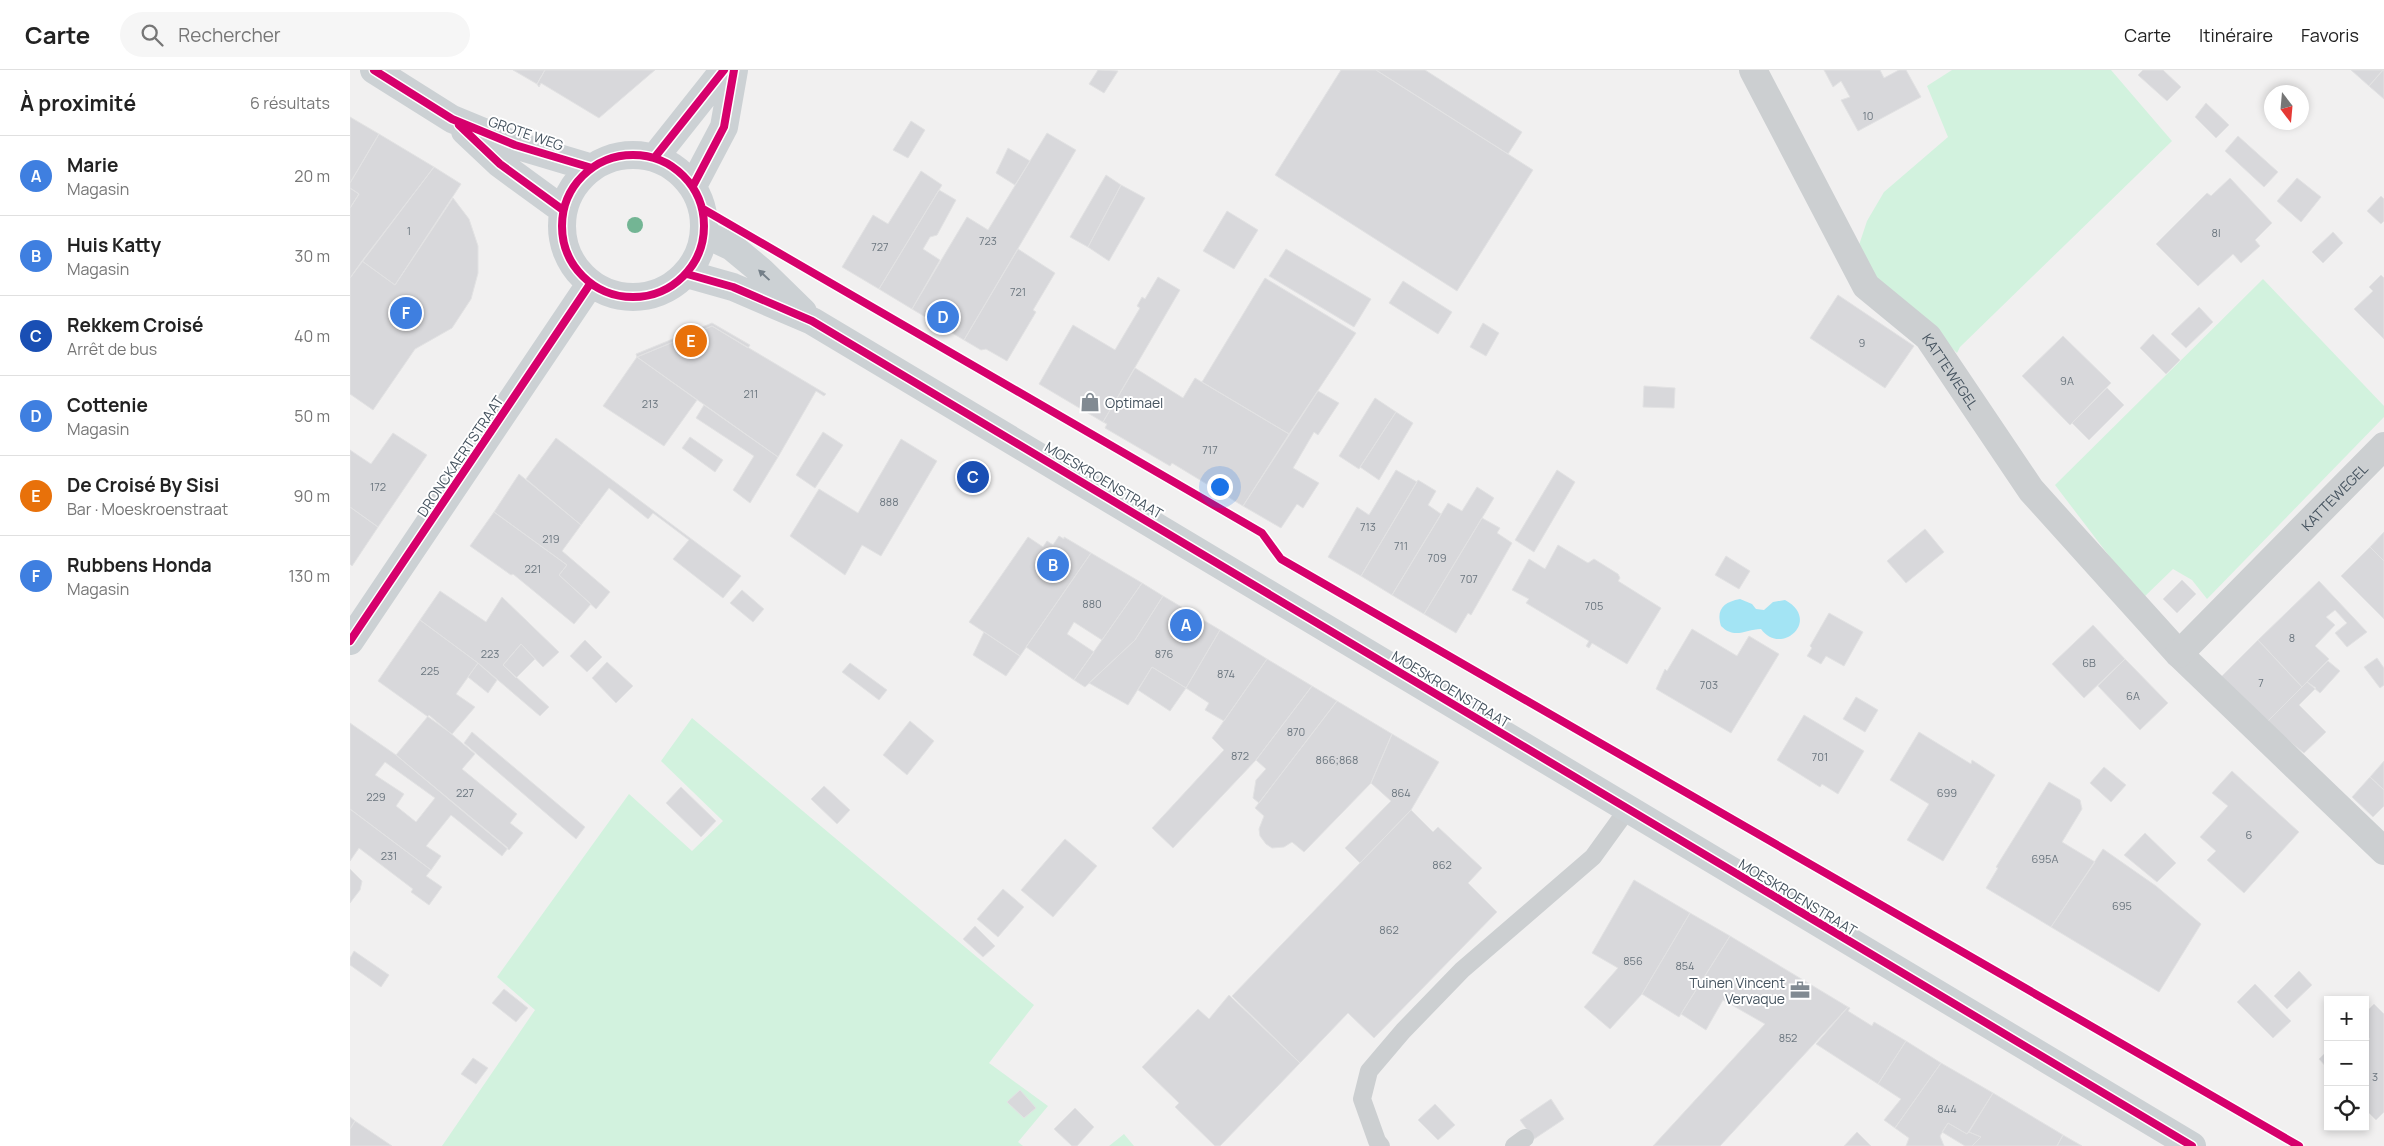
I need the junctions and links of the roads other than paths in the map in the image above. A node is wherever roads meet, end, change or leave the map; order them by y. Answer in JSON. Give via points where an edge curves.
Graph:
{"nodes":[{"id":1,"x":374,"y":70,"type":"edge"},
{"id":2,"x":724,"y":70,"type":"edge"},
{"id":3,"x":734,"y":70,"type":"edge"},
{"id":4,"x":1753,"y":70,"type":"edge"},
{"id":5,"x":452,"y":119,"type":"junction"},
{"id":6,"x":655,"y":157,"type":"junction"},
{"id":7,"x":592,"y":168,"type":"junction"},
{"id":8,"x":693,"y":186,"type":"junction"},
{"id":9,"x":563,"y":210,"type":"junction"},
{"id":10,"x":705,"y":234,"type":"junction"},
{"id":11,"x":687,"y":274,"type":"junction"},
{"id":12,"x":590,"y":284,"type":"junction"},
{"id":13,"x":812,"y":321,"type":"junction"},
{"id":14,"x":2384,"y":446,"type":"edge"},
{"id":15,"x":350,"y":641,"type":"edge"},
{"id":16,"x":2179,"y":654,"type":"junction"},
{"id":17,"x":1627,"y":810,"type":"junction"},
{"id":18,"x":2384,"y":851,"type":"edge"},
{"id":19,"x":1381,"y":1146,"type":"edge"},
{"id":20,"x":2192,"y":1146,"type":"edge"}],
"edges":[{"from":1,"to":5,"type":"main road","name":"GROTE WEG"},
{"from":2,"to":6,"type":"main road"},
{"from":3,"to":8,"type":"main road","via":[[724,127]]},
{"from":4,"to":16,"type":"street","name":"KATTEWEGEL","via":[[1866,286],[1928,336],[2031,490]]},
{"from":5,"to":7,"type":"main road","name":"GROTE WEG","via":[[515,145]]},
{"from":5,"to":9,"type":"main road","name":"GROTE WEG","via":[[500,164]]},
{"from":6,"to":7,"type":"main road","via":[[628,154]]},
{"from":6,"to":8,"type":"main road","via":[[678,170]]},
{"from":7,"to":9,"type":"main road","via":[[577,181]]},
{"from":8,"to":10,"type":"main road","via":[[703,209]]},
{"from":9,"to":12,"type":"main road","via":[[563,244],[573,266]]},
{"from":10,"to":11,"type":"main road","via":[[699,255]]},
{"from":13,"to":10,"type":"main road","name":"MOESKROENSTRAAT","one_way":true,"via":[[732,247]]},
{"from":11,"to":12,"type":"main road","via":[[679,283],[662,292],[638,298],[613,295]]},
{"from":11,"to":13,"type":"main road","name":"MOESKROENSTRAAT","via":[[733,287]]},
{"from":12,"to":15,"type":"main road","name":"DRONCKAERTSTRAAT"},
{"from":13,"to":17,"type":"main road","name":"MOESKROENSTRAAT"},
{"from":14,"to":16,"type":"street","name":"KATTEWEGEL"},
{"from":16,"to":18,"type":"street","name":"KATTEWEGEL"},
{"from":17,"to":19,"type":"lane","via":[[1593,857],[1462,970],[1403,1030],[1369,1071],[1362,1099]]},
{"from":17,"to":20,"type":"main road","name":"MOESKROENSTRAAT"}]}
